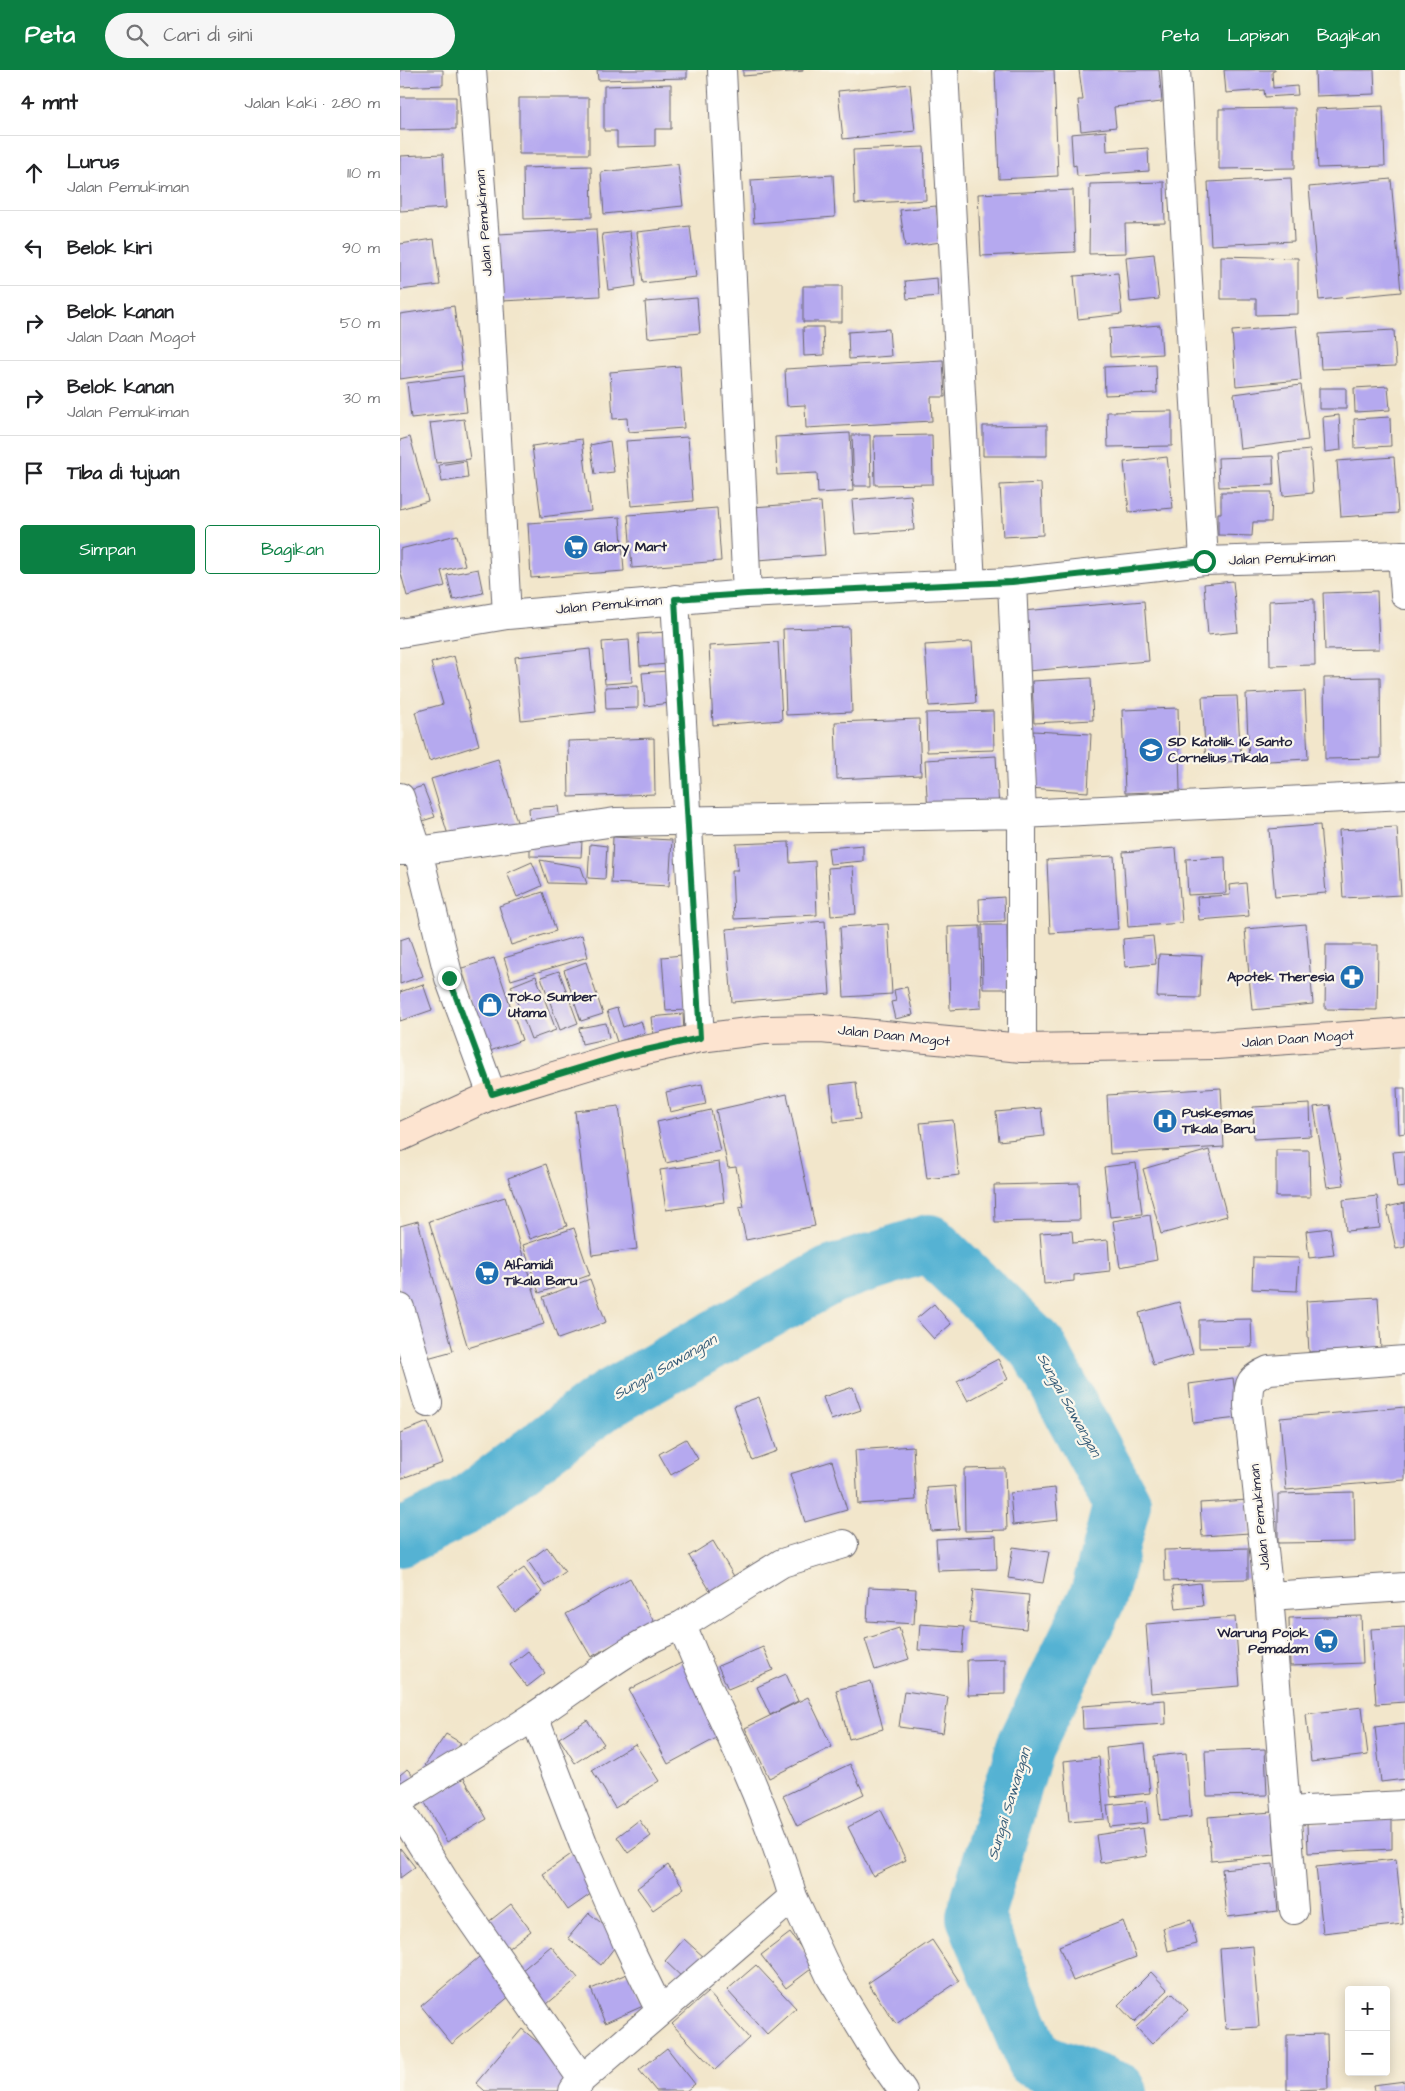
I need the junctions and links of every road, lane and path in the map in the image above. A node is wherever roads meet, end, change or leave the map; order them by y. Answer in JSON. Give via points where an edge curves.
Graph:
{"nodes":[{"id":1,"x":472,"y":70,"type":"edge"},
{"id":2,"x":722,"y":70,"type":"edge"},
{"id":3,"x":944,"y":70,"type":"edge"},
{"id":4,"x":1176,"y":70,"type":"edge"},
{"id":5,"x":1403,"y":555,"type":"edge"},
{"id":6,"x":1204,"y":561,"type":"junction"},
{"id":7,"x":1012,"y":582,"type":"junction"},
{"id":8,"x":972,"y":584,"type":"junction"},
{"id":9,"x":747,"y":594,"type":"junction"},
{"id":10,"x":1405,"y":596,"type":"edge"},
{"id":11,"x":675,"y":599,"type":"junction"},
{"id":12,"x":507,"y":615,"type":"junction"},
{"id":13,"x":400,"y":633,"type":"edge"},
{"id":14,"x":1405,"y":795,"type":"edge"},
{"id":15,"x":400,"y":797,"type":"edge"},
{"id":16,"x":1022,"y":814,"type":"junction"},
{"id":17,"x":688,"y":819,"type":"junction"},
{"id":18,"x":409,"y":851,"type":"edge"},
{"id":19,"x":1405,"y":1032,"type":"edge"},
{"id":20,"x":700,"y":1038,"type":"junction"},
{"id":21,"x":1022,"y":1048,"type":"junction"},
{"id":22,"x":492,"y":1094,"type":"junction"},
{"id":23,"x":400,"y":1137,"type":"edge"},
{"id":24,"x":400,"y":1308,"type":"edge"},
{"id":25,"x":1405,"y":1360,"type":"edge"},
{"id":26,"x":428,"y":1403,"type":"dead end"},
{"id":27,"x":844,"y":1544,"type":"dead end"},
{"id":28,"x":1405,"y":1587,"type":"edge"},
{"id":29,"x":1269,"y":1596,"type":"junction"},
{"id":30,"x":682,"y":1625,"type":"junction"},
{"id":31,"x":534,"y":1716,"type":"junction"},
{"id":32,"x":400,"y":1800,"type":"edge"},
{"id":33,"x":1405,"y":1805,"type":"edge"},
{"id":34,"x":400,"y":1810,"type":"edge"},
{"id":35,"x":1287,"y":1810,"type":"junction"},
{"id":36,"x":793,"y":1898,"type":"junction"},
{"id":37,"x":1294,"y":1910,"type":"dead end"},
{"id":38,"x":660,"y":2011,"type":"junction"},
{"id":39,"x":577,"y":2085,"type":"edge"},
{"id":40,"x":903,"y":2091,"type":"edge"}],
"edges":[{"from":1,"to":12,"type":"street","name":"Jalan Pemukiman","via":[[488,280]]},
{"from":2,"to":9,"type":"street"},
{"from":3,"to":8,"type":"street"},
{"from":4,"to":6,"type":"street"},
{"from":5,"to":6,"type":"street","name":"Jalan Pemukiman"},
{"from":5,"to":10,"type":"street"},
{"from":6,"to":7,"type":"street","name":"Jalan Pemukiman"},
{"from":7,"to":8,"type":"street","name":"Jalan Pemukiman"},
{"from":7,"to":16,"type":"street"},
{"from":8,"to":9,"type":"street","name":"Jalan Pemukiman"},
{"from":9,"to":11,"type":"street","name":"Jalan Pemukiman"},
{"from":11,"to":12,"type":"street","name":"Jalan Pemukiman"},
{"from":11,"to":17,"type":"street"},
{"from":12,"to":13,"type":"street"},
{"from":14,"to":16,"type":"street"},
{"from":15,"to":18,"type":"street"},
{"from":16,"to":17,"type":"street"},
{"from":16,"to":21,"type":"street"},
{"from":17,"to":18,"type":"street","via":[[615,822]]},
{"from":17,"to":20,"type":"street"},
{"from":18,"to":22,"type":"street","via":[[449,978]]},
{"from":19,"to":21,"type":"main road","name":"Jalan Daan Mogot","via":[[1216,1045]]},
{"from":20,"to":21,"type":"main road","name":"Jalan Daan Mogot","via":[[764,1030],[821,1029]]},
{"from":20,"to":22,"type":"main road","name":"Jalan Daan Mogot","via":[[623,1055]]},
{"from":22,"to":23,"type":"main road","name":"Jalan Daan Mogot"},
{"from":24,"to":26,"type":"street"},
{"from":25,"to":29,"type":"street","name":"Jalan Pemukiman","via":[[1269,1370],[1251,1381],[1248,1406]]},
{"from":27,"to":30,"type":"street","via":[[782,1562]]},
{"from":28,"to":29,"type":"street"},
{"from":29,"to":35,"type":"street","name":"Jalan Pemukiman"},
{"from":30,"to":31,"type":"street","via":[[646,1640]]},
{"from":30,"to":36,"type":"street","via":[[765,1816]]},
{"from":31,"to":32,"type":"street"},
{"from":31,"to":38,"type":"street","via":[[583,1843]]},
{"from":33,"to":35,"type":"street"},
{"from":34,"to":39,"type":"street"},
{"from":35,"to":37,"type":"street","name":"Jalan Pemukiman"},
{"from":36,"to":38,"type":"street"},
{"from":36,"to":40,"type":"street","via":[[831,1978]]},
{"from":38,"to":39,"type":"street"}]}
